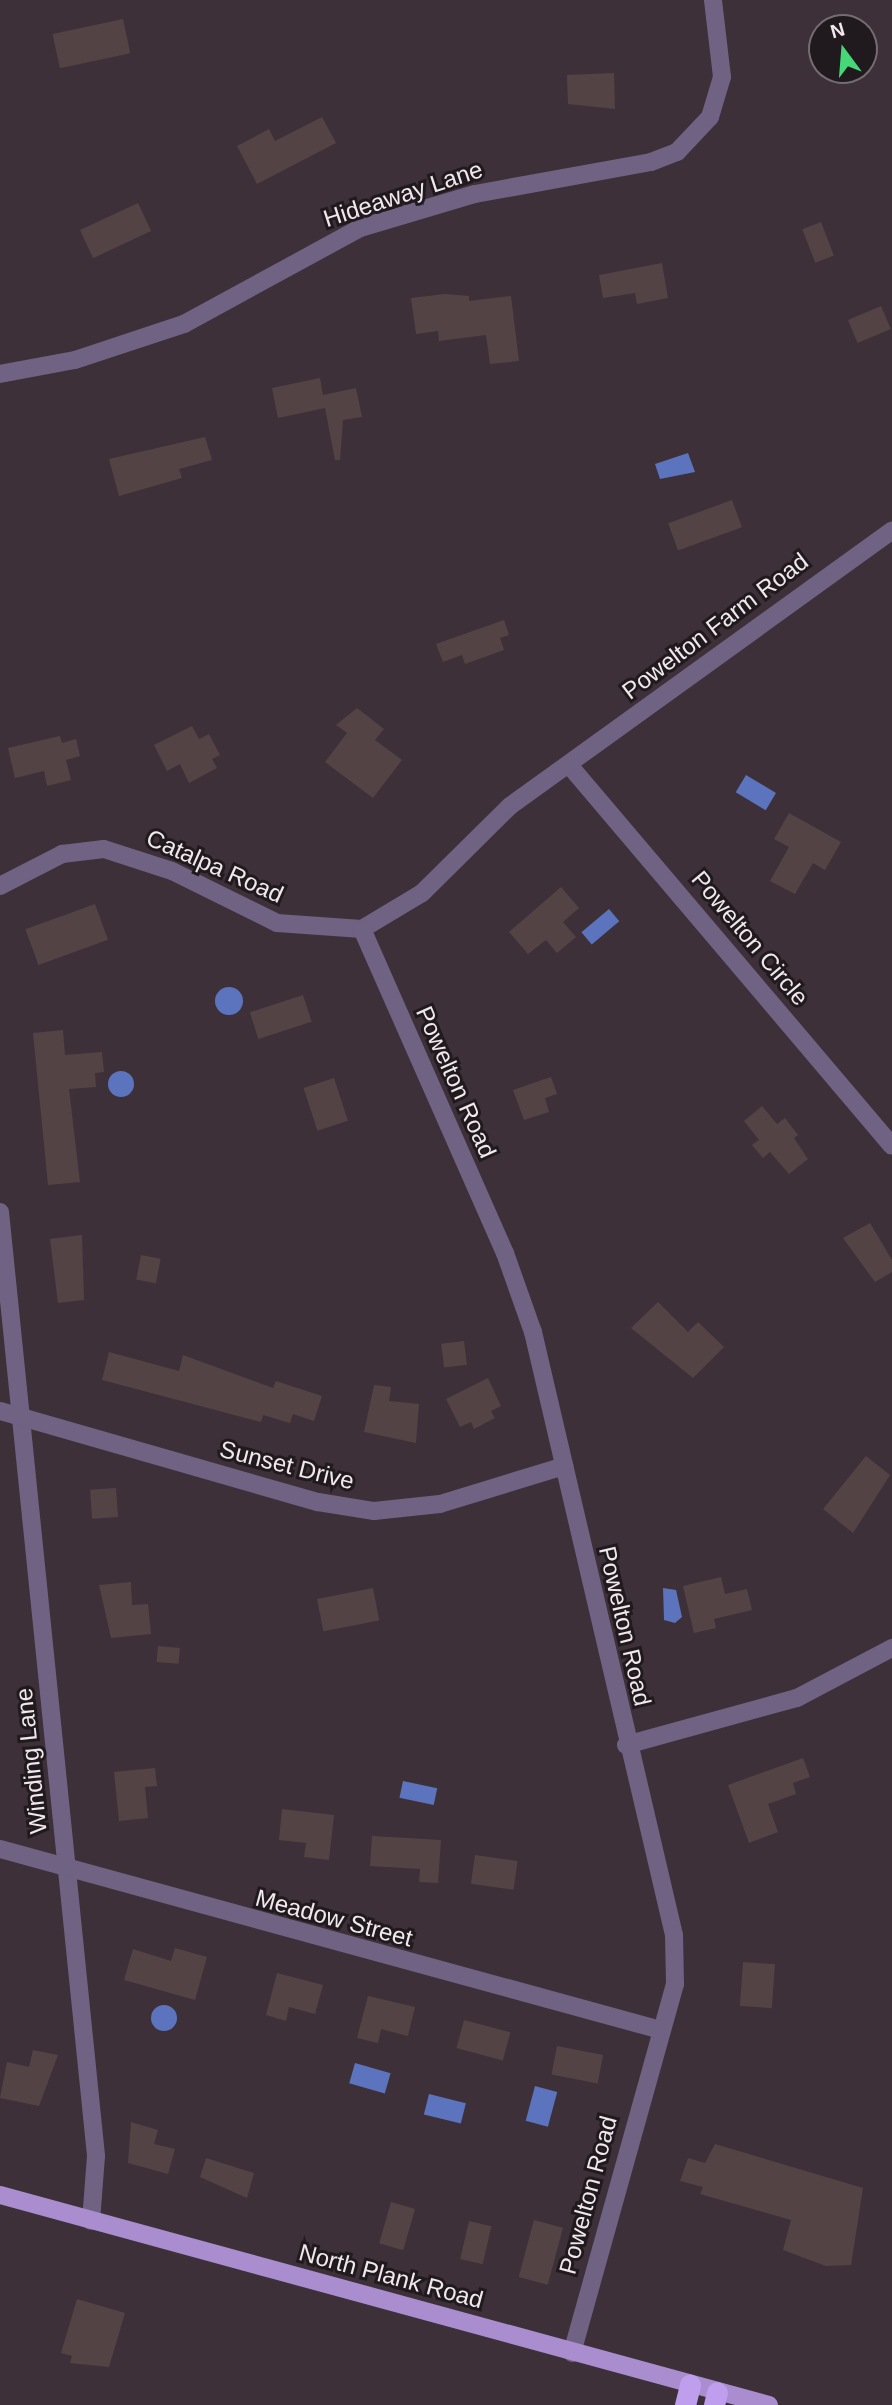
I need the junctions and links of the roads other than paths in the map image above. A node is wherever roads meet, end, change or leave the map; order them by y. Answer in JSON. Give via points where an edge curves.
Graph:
{"nodes":[{"id":1,"x":713,"y":0,"type":"edge"},
{"id":2,"x":0,"y":374,"type":"edge"},
{"id":3,"x":892,"y":530,"type":"edge"},
{"id":4,"x":569,"y":765,"type":"junction"},
{"id":5,"x":0,"y":886,"type":"edge"},
{"id":6,"x":362,"y":929,"type":"junction"},
{"id":7,"x":892,"y":1146,"type":"edge"},
{"id":8,"x":0,"y":1212,"type":"edge"},
{"id":9,"x":0,"y":1411,"type":"edge"},
{"id":10,"x":19,"y":1416,"type":"junction"},
{"id":11,"x":564,"y":1466,"type":"junction"},
{"id":12,"x":892,"y":1648,"type":"edge"},
{"id":13,"x":626,"y":1745,"type":"junction"},
{"id":14,"x":0,"y":1849,"type":"edge"},
{"id":15,"x":67,"y":1869,"type":"junction"},
{"id":16,"x":657,"y":2029,"type":"junction"},
{"id":17,"x":0,"y":2195,"type":"edge"},
{"id":18,"x":91,"y":2221,"type":"junction"},
{"id":19,"x":572,"y":2353,"type":"junction"},
{"id":20,"x":688,"y":2395,"type":"edge"},
{"id":21,"x":715,"y":2398,"type":"edge"},
{"id":22,"x":769,"y":2405,"type":"edge"}],
"edges":[{"from":1,"to":2,"type":"street","name":"Hideaway Lane","via":[[722,77],[710,117],[677,152],[651,162],[475,194],[360,228],[184,324],[75,360]]},
{"from":3,"to":4,"type":"street","name":"Powelton Farm Road"},
{"from":4,"to":6,"type":"street","via":[[510,806],[422,892]]},
{"from":4,"to":7,"type":"street","name":"Powelton Circle"},
{"from":5,"to":6,"type":"street","name":"Catalpa Road","via":[[62,854],[104,849],[172,872],[277,923]]},
{"from":6,"to":11,"type":"street","name":"Powelton Road","via":[[505,1253],[533,1332]]},
{"from":8,"to":10,"type":"street","name":"Winding Lane"},
{"from":9,"to":10,"type":"street","name":"Sunset Drive"},
{"from":10,"to":11,"type":"street","name":"Sunset Drive","via":[[318,1502],[374,1511],[440,1504]]},
{"from":10,"to":15,"type":"street","name":"Winding Lane"},
{"from":11,"to":13,"type":"street","name":"Powelton Road"},
{"from":12,"to":13,"type":"street","via":[[797,1698]]},
{"from":13,"to":16,"type":"street","name":"Powelton Road","via":[[674,1935],[675,1984]]},
{"from":14,"to":15,"type":"street","name":"Meadow Street"},
{"from":15,"to":16,"type":"street","name":"Meadow Street"},
{"from":15,"to":18,"type":"street","name":"Winding Lane","via":[[96,2156]]},
{"from":16,"to":19,"type":"street","name":"Powelton Road"},
{"from":17,"to":18,"type":"main road","name":"North Plank Road"},
{"from":18,"to":19,"type":"main road","name":"North Plank Road"},
{"from":19,"to":20,"type":"main road","name":"North Plank Road"},
{"from":20,"to":21,"type":"main road","name":"North Plank Road"},
{"from":21,"to":22,"type":"main road","name":"North Plank Road"}]}
